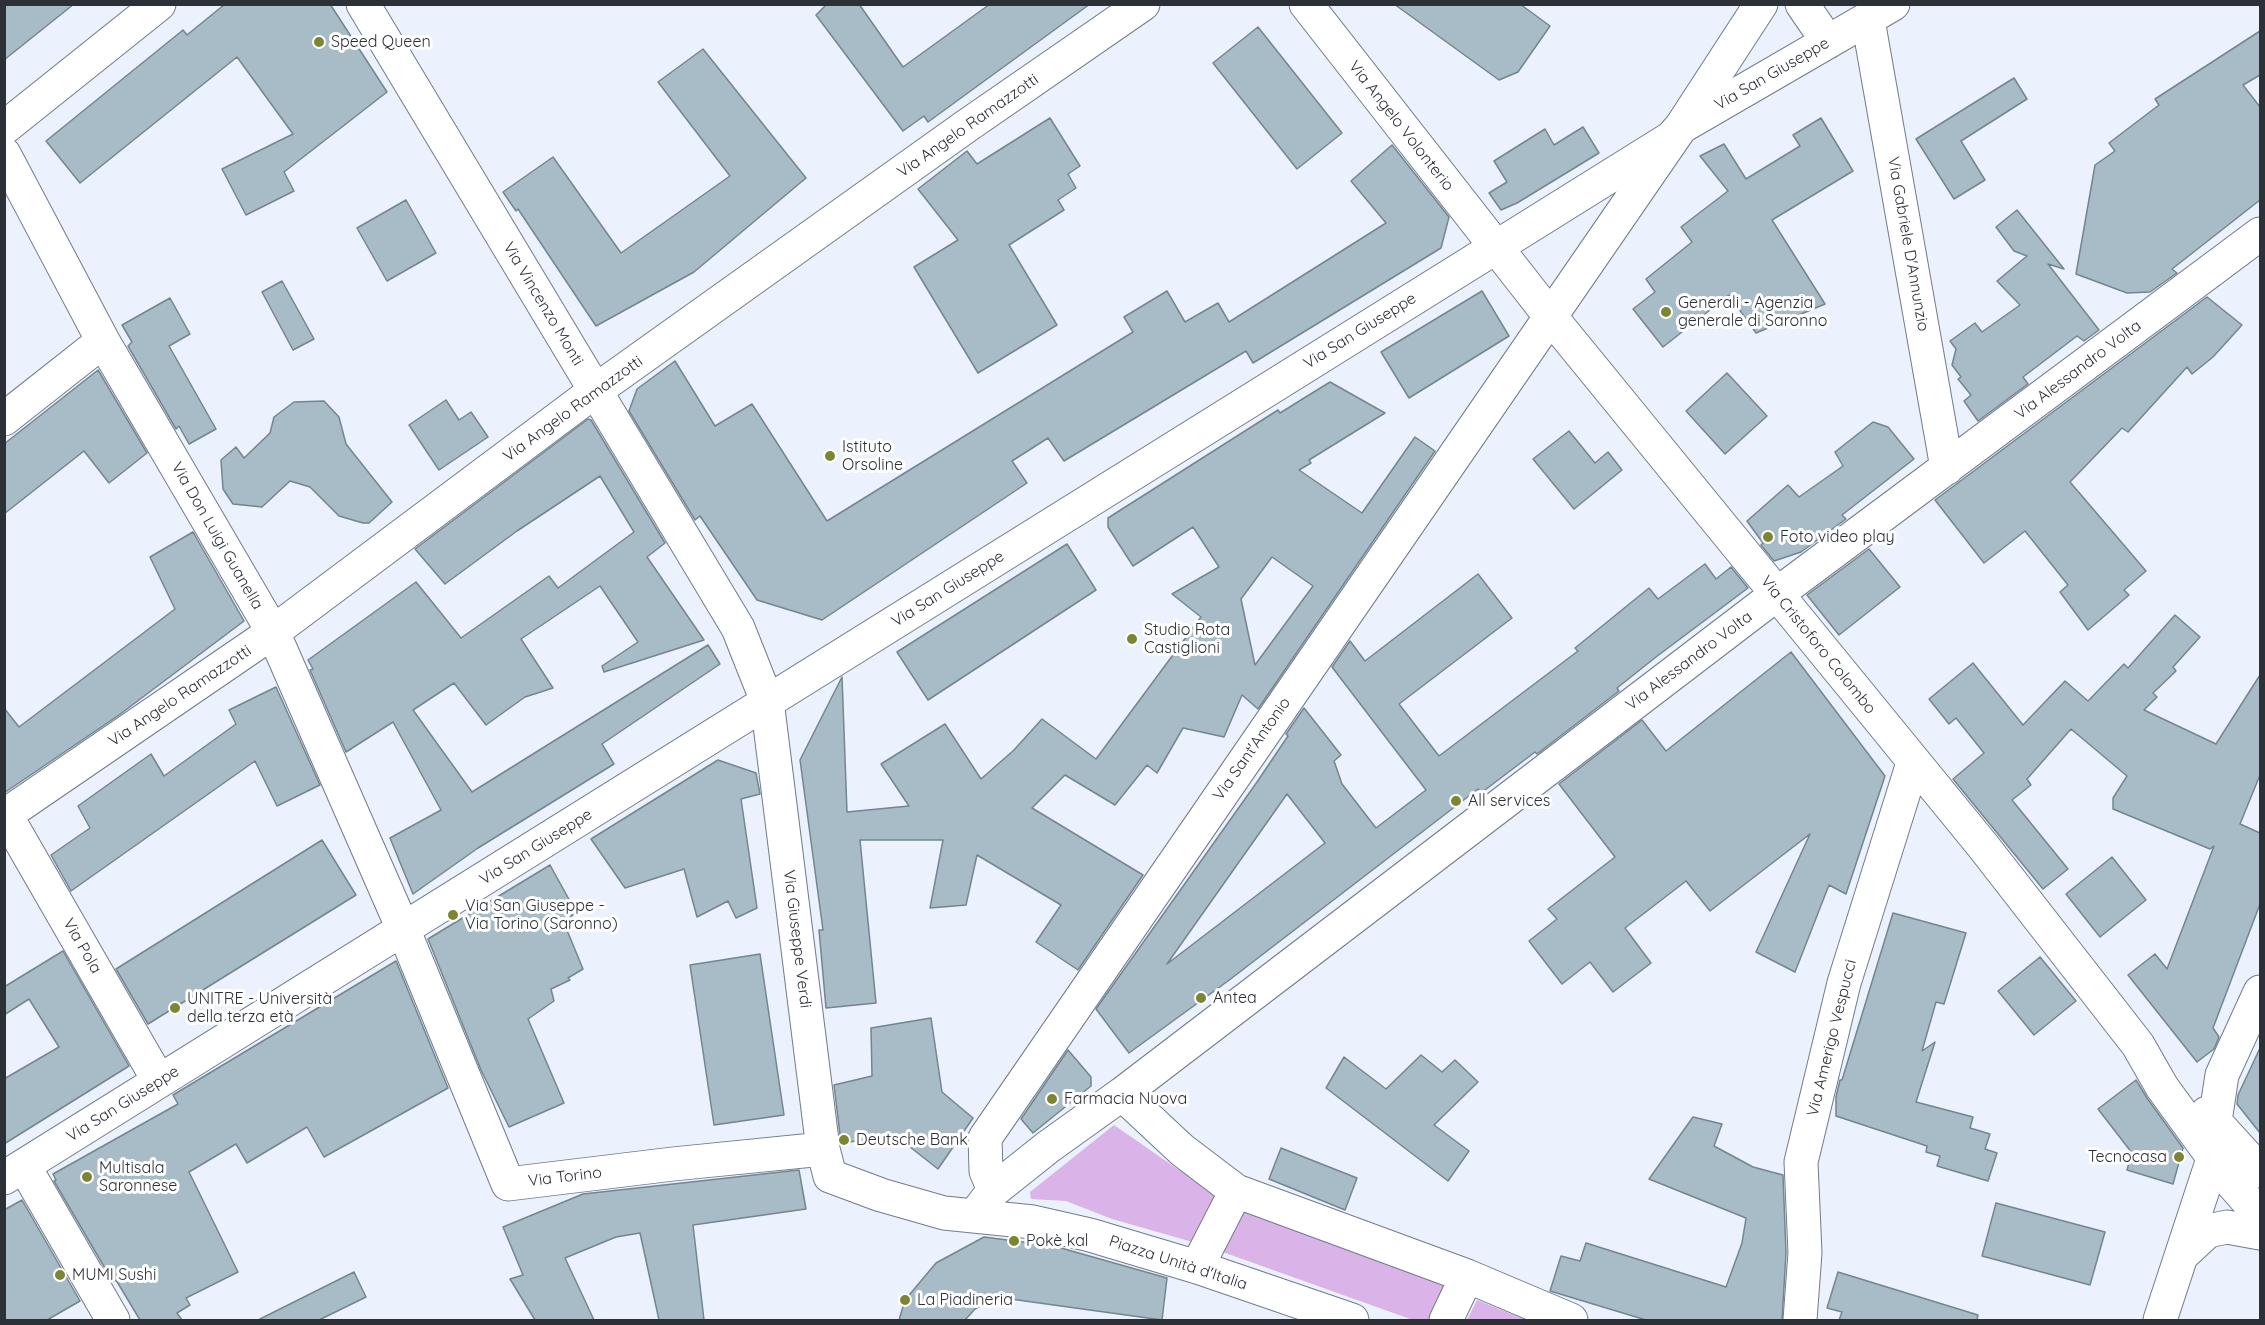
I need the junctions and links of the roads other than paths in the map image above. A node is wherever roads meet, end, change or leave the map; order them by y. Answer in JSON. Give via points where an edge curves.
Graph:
{"nodes":[{"id":1,"x":159,"y":4,"type":"edge"},
{"id":2,"x":363,"y":4,"type":"edge"},
{"id":3,"x":1143,"y":4,"type":"edge"},
{"id":4,"x":1306,"y":4,"type":"edge"},
{"id":5,"x":1761,"y":4,"type":"edge"},
{"id":6,"x":1802,"y":4,"type":"edge"},
{"id":7,"x":1881,"y":12,"type":"edge"},
{"id":8,"x":1827,"y":42,"type":"junction"},
{"id":9,"x":1681,"y":127,"type":"junction"},
{"id":10,"x":4,"y":128,"type":"edge"},
{"id":11,"x":4,"y":154,"type":"edge"},
{"id":12,"x":2260,"y":234,"type":"edge"},
{"id":13,"x":1495,"y":247,"type":"junction"},
{"id":14,"x":1551,"y":316,"type":"junction"},
{"id":15,"x":103,"y":341,"type":"junction"},
{"id":16,"x":596,"y":391,"type":"junction"},
{"id":17,"x":4,"y":419,"type":"edge"},
{"id":18,"x":1947,"y":468,"type":"junction"},
{"id":19,"x":1777,"y":594,"type":"junction"},
{"id":20,"x":273,"y":632,"type":"junction"},
{"id":21,"x":767,"y":701,"type":"junction"},
{"id":22,"x":1913,"y":763,"type":"junction"},
{"id":23,"x":5,"y":814,"type":"edge"},
{"id":24,"x":404,"y":931,"type":"junction"},
{"id":25,"x":2260,"y":992,"type":"edge"},
{"id":26,"x":2138,"y":1045,"type":"junction"},
{"id":27,"x":159,"y":1081,"type":"junction"},
{"id":28,"x":1122,"y":1094,"type":"junction"},
{"id":29,"x":2215,"y":1121,"type":"junction"},
{"id":30,"x":2213,"y":1159,"type":"junction"},
{"id":31,"x":827,"y":1163,"type":"junction"},
{"id":32,"x":2260,"y":1171,"type":"edge"},
{"id":33,"x":14,"y":1172,"type":"edge"},
{"id":34,"x":2260,"y":1188,"type":"edge"},
{"id":35,"x":1236,"y":1191,"type":"junction"},
{"id":36,"x":985,"y":1203,"type":"junction"},
{"id":37,"x":2260,"y":1215,"type":"edge"},
{"id":38,"x":2260,"y":1233,"type":"edge"},
{"id":39,"x":2181,"y":1256,"type":"junction"},
{"id":40,"x":1197,"y":1267,"type":"junction"},
{"id":41,"x":1467,"y":1276,"type":"junction"},
{"id":42,"x":113,"y":1320,"type":"edge"},
{"id":43,"x":1352,"y":1320,"type":"edge"},
{"id":44,"x":1446,"y":1320,"type":"edge"},
{"id":45,"x":1571,"y":1320,"type":"edge"},
{"id":46,"x":1800,"y":1320,"type":"edge"},
{"id":47,"x":2160,"y":1320,"type":"edge"}],
"edges":[{"from":1,"to":10,"type":"street"},
{"from":2,"to":16,"type":"street","name":"Via Vincenzo Monti"},
{"from":3,"to":16,"type":"street","name":"Via Angelo Ramazzotti"},
{"from":4,"to":13,"type":"street","name":"Via Angelo Volonterio"},
{"from":5,"to":9,"type":"street","name":"Via Sant'Antonio"},
{"from":6,"to":8,"type":"street"},
{"from":7,"to":8,"type":"street","name":"Via San Giuseppe"},
{"from":7,"to":18,"type":"street","name":"Via Gabriele D'Annunzio"},
{"from":8,"to":9,"type":"street","name":"Via San Giuseppe"},
{"from":9,"to":13,"type":"street","name":"Via San Giuseppe","via":[[1671,138]]},
{"from":9,"to":14,"type":"street","name":"Via Sant'Antonio"},
{"from":11,"to":15,"type":"street","name":"Via Don Luigi Guanella"},
{"from":12,"to":18,"type":"street","name":"Via Alessandro Volta"},
{"from":13,"to":14,"type":"street","name":"Via Cristoforo Colombo"},
{"from":13,"to":21,"type":"street","name":"Via San Giuseppe"},
{"from":14,"to":19,"type":"street","name":"Via Cristoforo Colombo"},
{"from":14,"to":36,"type":"street","name":"Via Sant'Antonio","via":[[985,1138]]},
{"from":15,"to":17,"type":"street"},
{"from":15,"to":20,"type":"street","name":"Via Don Luigi Guanella"},
{"from":16,"to":20,"type":"street","name":"Via Angelo Ramazzotti"},
{"from":16,"to":21,"type":"street","name":"Via Vincenzo Monti","via":[[738,628]]},
{"from":18,"to":19,"type":"street","name":"Via Alessandro Volta"},
{"from":19,"to":22,"type":"street","name":"Via Cristoforo Colombo"},
{"from":19,"to":28,"type":"street","name":"Via Alessandro Volta"},
{"from":20,"to":23,"type":"street","name":"Via Angelo Ramazzotti"},
{"from":20,"to":24,"type":"street","name":"Via Don Luigi Guanella"},
{"from":21,"to":24,"type":"street","name":"Via San Giuseppe"},
{"from":21,"to":31,"type":"street","name":"Via Giuseppe Verdi"},
{"from":22,"to":26,"type":"street","name":"Via Cristoforo Colombo"},
{"from":22,"to":46,"type":"street","name":"Via Amerigo Vespucci","via":[[1844,983],[1801,1162],[1805,1253]]},
{"from":23,"to":27,"type":"street","name":"Via Pola"},
{"from":24,"to":27,"type":"street","name":"Via San Giuseppe"},
{"from":24,"to":31,"type":"street","name":"Via Torino","via":[[508,1184],[673,1164]]},
{"from":25,"to":29,"type":"street","via":[[2222,1075]]},
{"from":26,"to":29,"type":"street","name":"Via Cristoforo Colombo"},
{"from":26,"to":30,"type":"street","name":"Via Cristoforo Colombo"},
{"from":27,"to":33,"type":"street","name":"Via San Giuseppe"},
{"from":28,"to":35,"type":"street","via":[[1182,1150]]},
{"from":28,"to":36,"type":"street"},
{"from":29,"to":30,"type":"street"},
{"from":29,"to":32,"type":"street","name":"Via Cristoforo Colombo"},
{"from":30,"to":34,"type":"street","via":[[2237,1166]]},
{"from":30,"to":37,"type":"street","name":"Via Cristoforo Colombo"},
{"from":30,"to":39,"type":"street"},
{"from":31,"to":36,"type":"street","name":"Piazza Unità d'Italia","via":[[881,1194],[944,1213]]},
{"from":33,"to":42,"type":"street"},
{"from":35,"to":40,"type":"street"},
{"from":35,"to":41,"type":"street"},
{"from":36,"to":40,"type":"street","name":"Piazza Unità d'Italia","via":[[1033,1222]]},
{"from":38,"to":39,"type":"street","via":[[2227,1227],[2208,1231]]},
{"from":39,"to":47,"type":"street"},
{"from":40,"to":43,"type":"street","name":"Piazza Unità d'Italia"},
{"from":41,"to":44,"type":"street"},
{"from":41,"to":45,"type":"street"}]}
